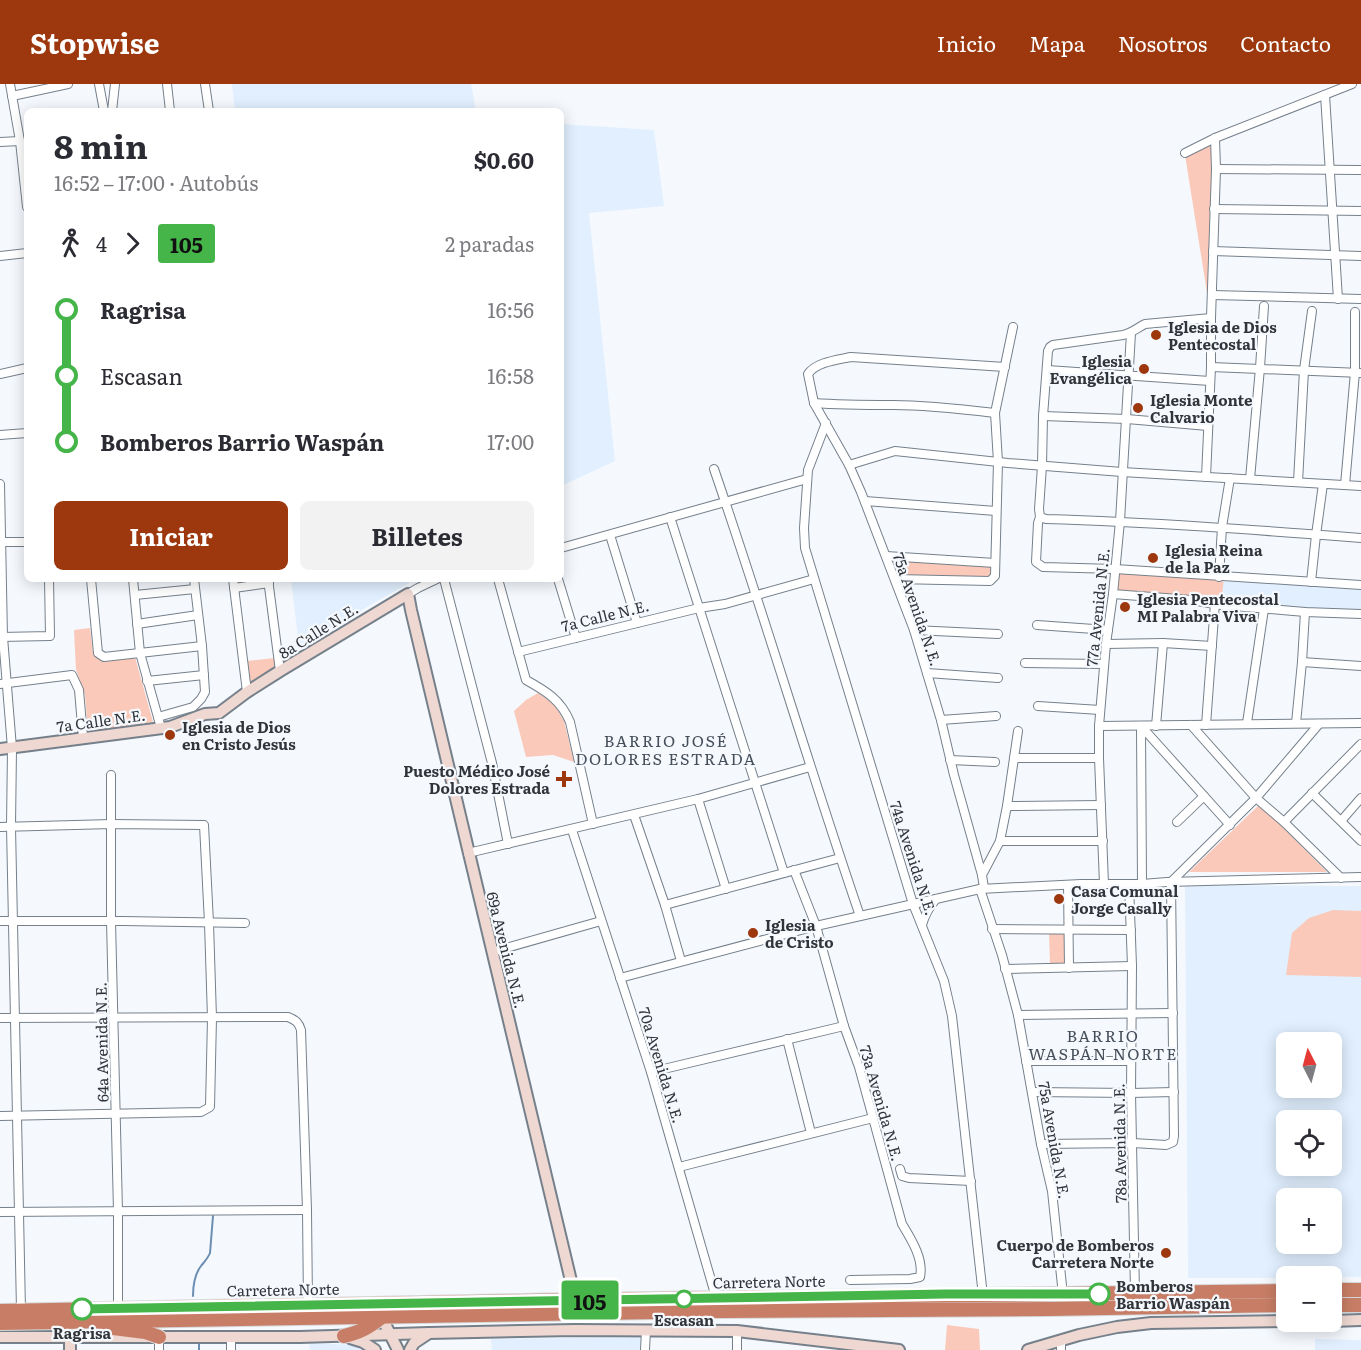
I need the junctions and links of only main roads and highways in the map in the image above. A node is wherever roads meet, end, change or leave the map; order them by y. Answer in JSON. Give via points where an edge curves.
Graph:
{"nodes":[{"id":1,"x":1342,"y":1290,"type":"edge"},
{"id":2,"x":1361,"y":1290,"type":"edge"},
{"id":3,"x":1276,"y":1291,"type":"edge"},
{"id":4,"x":502,"y":1302,"type":"junction"},
{"id":5,"x":718,"y":1305,"type":"junction"},
{"id":6,"x":1276,"y":1305,"type":"edge"},
{"id":7,"x":1342,"y":1305,"type":"edge"},
{"id":8,"x":1361,"y":1305,"type":"edge"},
{"id":9,"x":577,"y":1307,"type":"junction"},
{"id":10,"x":0,"y":1311,"type":"edge"},
{"id":11,"x":381,"y":1317,"type":"junction"},
{"id":12,"x":93,"y":1321,"type":"junction"},
{"id":13,"x":0,"y":1323,"type":"edge"},
{"id":14,"x":374,"y":1335,"type":"road end"},
{"id":15,"x":344,"y":1336,"type":"road end"},
{"id":16,"x":159,"y":1344,"type":"edge"}],
"edges":[{"from":1,"to":2,"type":"highway"},
{"from":3,"to":5,"type":"highway","name":"Carretera Norte","via":[[939,1295]]},
{"from":4,"to":9,"type":"highway","name":"Carretera Norte"},
{"from":4,"to":10,"type":"highway","name":"Carretera Norte"},
{"from":4,"to":11,"type":"highway","via":[[465,1311],[392,1313]]},
{"from":5,"to":6,"type":"highway","name":"Carretera Norte","via":[[932,1310]]},
{"from":5,"to":9,"type":"highway","name":"Carretera Norte"},
{"from":7,"to":8,"type":"highway"},
{"from":9,"to":11,"type":"highway","name":"Carretera Norte"},
{"from":11,"to":12,"type":"highway","name":"Carretera Norte"},
{"from":11,"to":14,"type":"highway"},
{"from":11,"to":15,"type":"highway","via":[[360,1332]]},
{"from":12,"to":13,"type":"highway","name":"Carretera Norte"},
{"from":12,"to":16,"type":"highway","via":[[104,1327],[145,1332]]}]}
